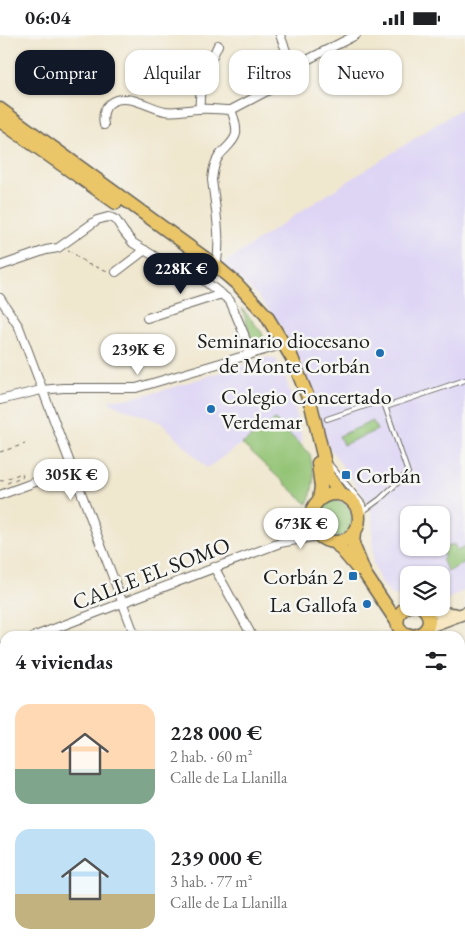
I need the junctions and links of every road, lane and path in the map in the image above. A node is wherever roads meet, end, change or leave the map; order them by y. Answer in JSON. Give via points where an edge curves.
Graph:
{"nodes":[{"id":1,"x":280,"y":35,"type":"edge"},
{"id":2,"x":356,"y":35,"type":"edge"},
{"id":3,"x":218,"y":45,"type":"dead end"},
{"id":4,"x":285,"y":50,"type":"edge"},
{"id":5,"x":309,"y":58,"type":"edge"},
{"id":6,"x":260,"y":95,"type":"edge"},
{"id":7,"x":0,"y":109,"type":"edge"},
{"id":8,"x":200,"y":109,"type":"junction"},
{"id":9,"x":231,"y":110,"type":"junction"},
{"id":10,"x":0,"y":121,"type":"edge"},
{"id":11,"x":104,"y":125,"type":"dead end"},
{"id":12,"x":58,"y":248,"type":"junction"},
{"id":13,"x":145,"y":250,"type":"junction"},
{"id":14,"x":0,"y":266,"type":"edge"},
{"id":15,"x":216,"y":266,"type":"junction"},
{"id":16,"x":116,"y":272,"type":"joint"},
{"id":17,"x":222,"y":293,"type":"junction"},
{"id":18,"x":0,"y":298,"type":"edge"},
{"id":19,"x":147,"y":318,"type":"dead end"},
{"id":20,"x":278,"y":346,"type":"junction"},
{"id":21,"x":249,"y":355,"type":"junction"},
{"id":22,"x":465,"y":380,"type":"edge"},
{"id":23,"x":41,"y":390,"type":"junction"},
{"id":24,"x":0,"y":400,"type":"edge"},
{"id":25,"x":386,"y":407,"type":"junction"},
{"id":26,"x":326,"y":419,"type":"dead end"},
{"id":27,"x":25,"y":443,"type":"dead end"},
{"id":28,"x":0,"y":452,"type":"edge"},
{"id":29,"x":324,"y":460,"type":"junction"},
{"id":30,"x":71,"y":469,"type":"junction"},
{"id":31,"x":0,"y":481,"type":"edge"},
{"id":32,"x":0,"y":487,"type":"edge"},
{"id":33,"x":0,"y":495,"type":"edge"},
{"id":34,"x":350,"y":498,"type":"junction"},
{"id":35,"x":319,"y":501,"type":"junction"},
{"id":36,"x":361,"y":513,"type":"junction"},
{"id":37,"x":311,"y":514,"type":"junction"},
{"id":38,"x":354,"y":533,"type":"junction"},
{"id":39,"x":318,"y":536,"type":"junction"},
{"id":40,"x":335,"y":542,"type":"junction"},
{"id":41,"x":280,"y":543,"type":"junction"},
{"id":42,"x":214,"y":567,"type":"junction"},
{"id":43,"x":365,"y":574,"type":"junction"},
{"id":44,"x":383,"y":599,"type":"junction"},
{"id":45,"x":123,"y":603,"type":"junction"},
{"id":46,"x":400,"y":605,"type":"edge"},
{"id":47,"x":462,"y":614,"type":"edge"},
{"id":48,"x":403,"y":616,"type":"edge"},
{"id":49,"x":428,"y":616,"type":"edge"},
{"id":50,"x":48,"y":631,"type":"edge"},
{"id":51,"x":133,"y":631,"type":"edge"},
{"id":52,"x":249,"y":631,"type":"edge"},
{"id":53,"x":411,"y":631,"type":"edge"},
{"id":54,"x":412,"y":631,"type":"edge"},
{"id":55,"x":415,"y":631,"type":"edge"},
{"id":56,"x":418,"y":631,"type":"edge"}],
"edges":[{"from":1,"to":4,"type":"street"},
{"from":2,"to":5,"type":"street"},
{"from":3,"to":8,"type":"street","via":[[206,71]]},
{"from":6,"to":9,"type":"street"},
{"from":7,"to":15,"type":"main road"},
{"from":8,"to":9,"type":"street"},
{"from":8,"to":11,"type":"street","via":[[165,111],[134,101],[116,100],[105,109]]},
{"from":9,"to":15,"type":"street","via":[[236,135],[219,156],[212,180],[218,238]]},
{"from":10,"to":20,"type":"main road","via":[[214,273],[260,320]]},
{"from":12,"to":13,"type":"street","via":[[97,220],[108,217],[116,220],[128,238]]},
{"from":12,"to":14,"type":"street"},
{"from":12,"to":16,"type":"path","via":[[72,252],[96,268]]},
{"from":13,"to":16,"type":"street"},
{"from":13,"to":17,"type":"street","via":[[172,267],[194,274]]},
{"from":15,"to":29,"type":"main road","via":[[266,315],[292,358],[311,405]]},
{"from":17,"to":19,"type":"street"},
{"from":17,"to":21,"type":"street","via":[[234,309]]},
{"from":18,"to":23,"type":"street","via":[[19,327]]},
{"from":20,"to":21,"type":"street"},
{"from":20,"to":35,"type":"main road","via":[[304,405],[320,472]]},
{"from":21,"to":23,"type":"street","via":[[136,388]]},
{"from":22,"to":25,"type":"lane"},
{"from":23,"to":24,"type":"street"},
{"from":23,"to":30,"type":"street"},
{"from":25,"to":26,"type":"lane","via":[[383,400]]},
{"from":25,"to":36,"type":"lane","via":[[408,473]]},
{"from":27,"to":28,"type":"path"},
{"from":29,"to":34,"type":"lane","via":[[331,463]]},
{"from":29,"to":34,"type":"main road","via":[[328,476]]},
{"from":30,"to":33,"type":"street"},
{"from":30,"to":45,"type":"street"},
{"from":31,"to":32,"type":"path","via":[[22,473],[23,476]]},
{"from":34,"to":35,"type":"main road","via":[[325,496]]},
{"from":34,"to":36,"type":"main road"},
{"from":35,"to":37,"type":"main road"},
{"from":36,"to":38,"type":"main road"},
{"from":37,"to":39,"type":"main road","via":[[313,529]]},
{"from":37,"to":41,"type":"street","name":"CALLE EL SOMO","via":[[298,530]]},
{"from":38,"to":40,"type":"main road","via":[[343,541]]},
{"from":38,"to":43,"type":"main road","via":[[353,544]]},
{"from":39,"to":40,"type":"main road"},
{"from":39,"to":41,"type":"street","name":"CALLE EL SOMO"},
{"from":40,"to":43,"type":"main road"},
{"from":41,"to":42,"type":"street","name":"CALLE EL SOMO"},
{"from":42,"to":45,"type":"street","name":"CALLE EL SOMO"},
{"from":42,"to":52,"type":"street"},
{"from":43,"to":44,"type":"main road"},
{"from":44,"to":46,"type":"main road"},
{"from":44,"to":53,"type":"main road"},
{"from":45,"to":50,"type":"street","name":"CALLE EL SOMO"},
{"from":45,"to":51,"type":"street"},
{"from":47,"to":56,"type":"main road"},
{"from":48,"to":54,"type":"main road"},
{"from":49,"to":55,"type":"main road","via":[[429,619]]}]}
